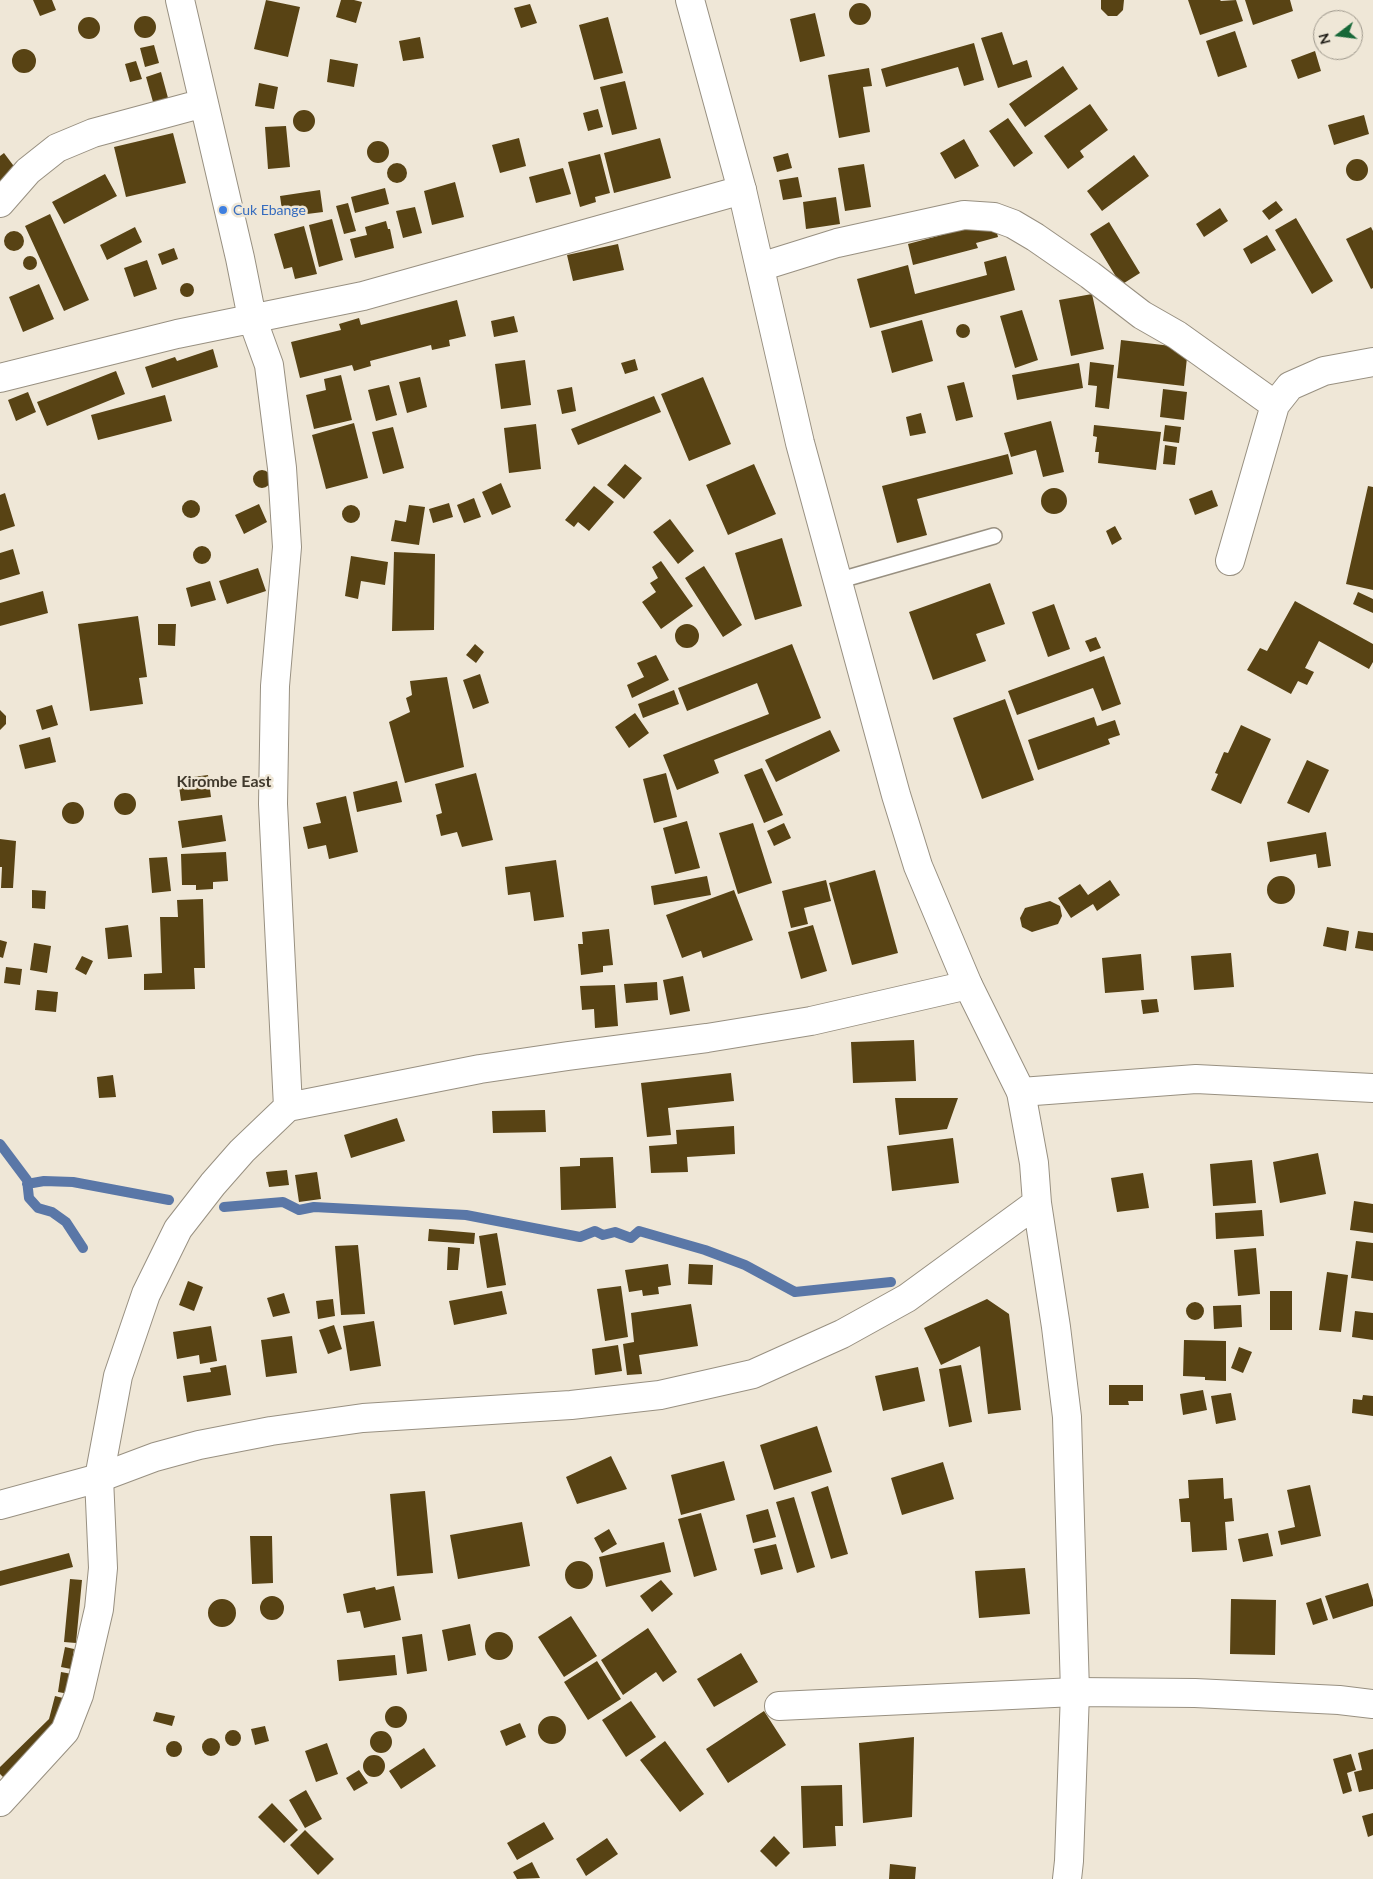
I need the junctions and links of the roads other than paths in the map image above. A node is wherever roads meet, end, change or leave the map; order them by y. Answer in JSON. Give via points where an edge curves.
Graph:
{"nodes":[{"id":1,"x":180,"y":0,"type":"edge"},
{"id":2,"x":690,"y":0,"type":"edge"},
{"id":3,"x":204,"y":103,"type":"junction"},
{"id":4,"x":742,"y":190,"type":"junction"},
{"id":5,"x":0,"y":203,"type":"edge"},
{"id":6,"x":760,"y":267,"type":"junction"},
{"id":7,"x":252,"y":318,"type":"junction"},
{"id":8,"x":1373,"y":362,"type":"edge"},
{"id":9,"x":0,"y":378,"type":"edge"},
{"id":10,"x":1275,"y":405,"type":"junction"},
{"id":11,"x":994,"y":536,"type":"dead end"},
{"id":12,"x":1230,"y":561,"type":"dead end"},
{"id":13,"x":837,"y":581,"type":"junction"},
{"id":14,"x":968,"y":985,"type":"junction"},
{"id":15,"x":1373,"y":1088,"type":"edge"},
{"id":16,"x":1021,"y":1092,"type":"junction"},
{"id":17,"x":288,"y":1108,"type":"junction"},
{"id":18,"x":1037,"y":1203,"type":"junction"},
{"id":19,"x":99,"y":1478,"type":"junction"},
{"id":20,"x":0,"y":1505,"type":"edge"},
{"id":21,"x":1075,"y":1692,"type":"junction"},
{"id":22,"x":1373,"y":1704,"type":"edge"},
{"id":23,"x":779,"y":1706,"type":"dead end"},
{"id":24,"x":0,"y":1802,"type":"edge"},
{"id":25,"x":1067,"y":1879,"type":"edge"}],
"edges":[{"from":1,"to":3,"type":"street"},
{"from":2,"to":4,"type":"street"},
{"from":3,"to":5,"type":"street","via":[[93,133],[57,148],[28,171]]},
{"from":3,"to":7,"type":"street"},
{"from":4,"to":6,"type":"street"},
{"from":4,"to":7,"type":"street","via":[[362,296]]},
{"from":6,"to":10,"type":"street","via":[[837,243],[964,215],[994,217],[1013,224],[1043,243]]},
{"from":6,"to":13,"type":"street","via":[[800,443]]},
{"from":7,"to":9,"type":"street"},
{"from":7,"to":17,"type":"street","via":[[268,365],[282,468],[287,547],[275,686],[273,804]]},
{"from":8,"to":10,"type":"street","via":[[1324,370],[1290,386]]},
{"from":10,"to":12,"type":"street"},
{"from":11,"to":13,"type":"lane"},
{"from":13,"to":14,"type":"street","via":[[918,866]]},
{"from":14,"to":16,"type":"street"},
{"from":14,"to":17,"type":"street","via":[[811,1020],[707,1038],[480,1069]]},
{"from":15,"to":16,"type":"street","via":[[1196,1079]]},
{"from":16,"to":18,"type":"street","via":[[1034,1163]]},
{"from":17,"to":19,"type":"street","via":[[236,1158],[178,1230],[146,1294],[118,1376]]},
{"from":18,"to":19,"type":"street","via":[[907,1298],[842,1334],[753,1374],[660,1396],[363,1418],[271,1431],[154,1457]]},
{"from":18,"to":21,"type":"street","via":[[1067,1417]]},
{"from":19,"to":20,"type":"street"},
{"from":19,"to":24,"type":"street","via":[[103,1568],[98,1609],[79,1695],[65,1731]]},
{"from":21,"to":22,"type":"street","via":[[1205,1694]]},
{"from":21,"to":23,"type":"street"},
{"from":21,"to":25,"type":"street"}]}
